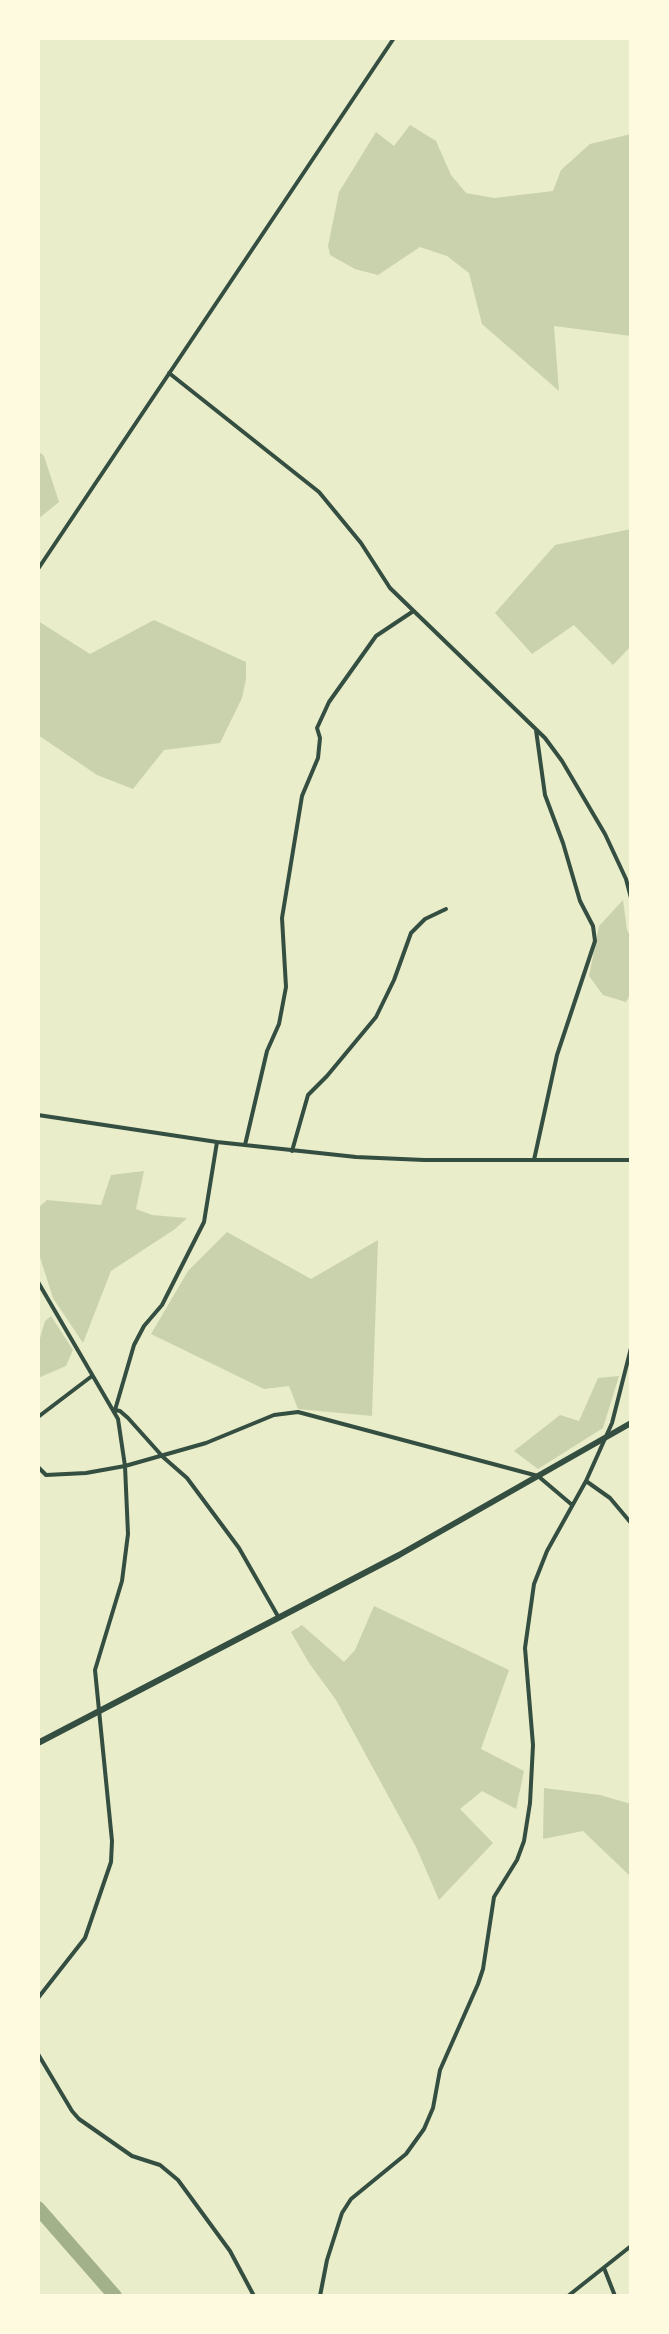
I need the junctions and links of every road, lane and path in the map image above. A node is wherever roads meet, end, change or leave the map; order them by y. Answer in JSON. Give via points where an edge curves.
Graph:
{"nodes":[{"id":1,"x":394,"y":38,"type":"edge"},
{"id":2,"x":169,"y":373,"type":"junction"},
{"id":3,"x":38,"y":569,"type":"edge"},
{"id":4,"x":413,"y":612,"type":"junction"},
{"id":5,"x":536,"y":730,"type":"junction"},
{"id":6,"x":631,"y":898,"type":"edge"},
{"id":7,"x":446,"y":909,"type":"dead end"},
{"id":8,"x":38,"y":1115,"type":"edge"},
{"id":9,"x":217,"y":1142,"type":"junction"},
{"id":10,"x":245,"y":1145,"type":"junction"},
{"id":11,"x":292,"y":1151,"type":"junction"},
{"id":12,"x":534,"y":1160,"type":"junction"},
{"id":13,"x":631,"y":1160,"type":"edge"},
{"id":14,"x":38,"y":1282,"type":"edge"},
{"id":15,"x":631,"y":1348,"type":"edge"},
{"id":16,"x":92,"y":1376,"type":"junction"},
{"id":17,"x":115,"y":1410,"type":"junction"},
{"id":18,"x":38,"y":1417,"type":"edge"},
{"id":19,"x":631,"y":1423,"type":"edge"},
{"id":20,"x":607,"y":1436,"type":"junction"},
{"id":21,"x":163,"y":1457,"type":"junction"},
{"id":22,"x":125,"y":1466,"type":"junction"},
{"id":23,"x":38,"y":1467,"type":"edge"},
{"id":24,"x":538,"y":1476,"type":"junction"},
{"id":25,"x":586,"y":1481,"type":"junction"},
{"id":26,"x":571,"y":1504,"type":"junction"},
{"id":27,"x":631,"y":1523,"type":"edge"},
{"id":28,"x":279,"y":1618,"type":"junction"},
{"id":29,"x":99,"y":1712,"type":"junction"},
{"id":30,"x":38,"y":1743,"type":"edge"},
{"id":31,"x":38,"y":1998,"type":"edge"},
{"id":32,"x":38,"y":2054,"type":"edge"},
{"id":33,"x":631,"y":2246,"type":"edge"},
{"id":34,"x":604,"y":2268,"type":"junction"},
{"id":35,"x":254,"y":2296,"type":"edge"},
{"id":36,"x":320,"y":2296,"type":"edge"},
{"id":37,"x":568,"y":2296,"type":"edge"},
{"id":38,"x":615,"y":2296,"type":"edge"}],
"edges":[{"from":1,"to":2,"type":"street"},
{"from":2,"to":3,"type":"street"},
{"from":2,"to":4,"type":"street","via":[[319,492]]},
{"from":4,"to":5,"type":"street"},
{"from":4,"to":10,"type":"street","via":[[376,636],[317,728],[318,758],[302,796],[282,918],[286,987]]},
{"from":5,"to":6,"type":"street","via":[[555,750],[605,834]]},
{"from":5,"to":12,"type":"street","via":[[545,795],[595,941],[557,1055]]},
{"from":7,"to":11,"type":"street","via":[[411,933],[376,1017],[308,1095]]},
{"from":8,"to":9,"type":"street"},
{"from":9,"to":10,"type":"street"},
{"from":9,"to":17,"type":"street","via":[[204,1222],[162,1305],[134,1345]]},
{"from":10,"to":11,"type":"street"},
{"from":11,"to":12,"type":"street","via":[[424,1160]]},
{"from":12,"to":13,"type":"street"},
{"from":14,"to":16,"type":"street"},
{"from":15,"to":20,"type":"street"},
{"from":16,"to":17,"type":"street"},
{"from":16,"to":18,"type":"street"},
{"from":17,"to":21,"type":"street"},
{"from":17,"to":22,"type":"street"},
{"from":19,"to":20,"type":"highway"},
{"from":20,"to":24,"type":"highway"},
{"from":20,"to":25,"type":"street"},
{"from":21,"to":22,"type":"street"},
{"from":21,"to":24,"type":"street","via":[[274,1415],[298,1412]]},
{"from":21,"to":28,"type":"street","via":[[187,1478],[239,1548]]},
{"from":22,"to":23,"type":"street","via":[[46,1475]]},
{"from":22,"to":29,"type":"street","via":[[128,1534],[122,1581],[96,1659]]},
{"from":24,"to":26,"type":"street"},
{"from":24,"to":28,"type":"highway"},
{"from":25,"to":26,"type":"street"},
{"from":25,"to":27,"type":"street"},
{"from":26,"to":36,"type":"street","via":[[534,1584],[525,1648],[533,1778],[524,1841],[494,1897],[483,1969],[440,2070],[424,2129],[406,2154],[351,2199],[342,2213]]},
{"from":28,"to":29,"type":"highway"},
{"from":29,"to":30,"type":"highway"},
{"from":29,"to":31,"type":"street","via":[[111,1862],[85,1938]]},
{"from":32,"to":35,"type":"street","via":[[79,2119],[178,2180],[230,2251]]},
{"from":33,"to":34,"type":"street"},
{"from":34,"to":37,"type":"street"},
{"from":34,"to":38,"type":"street"}]}
